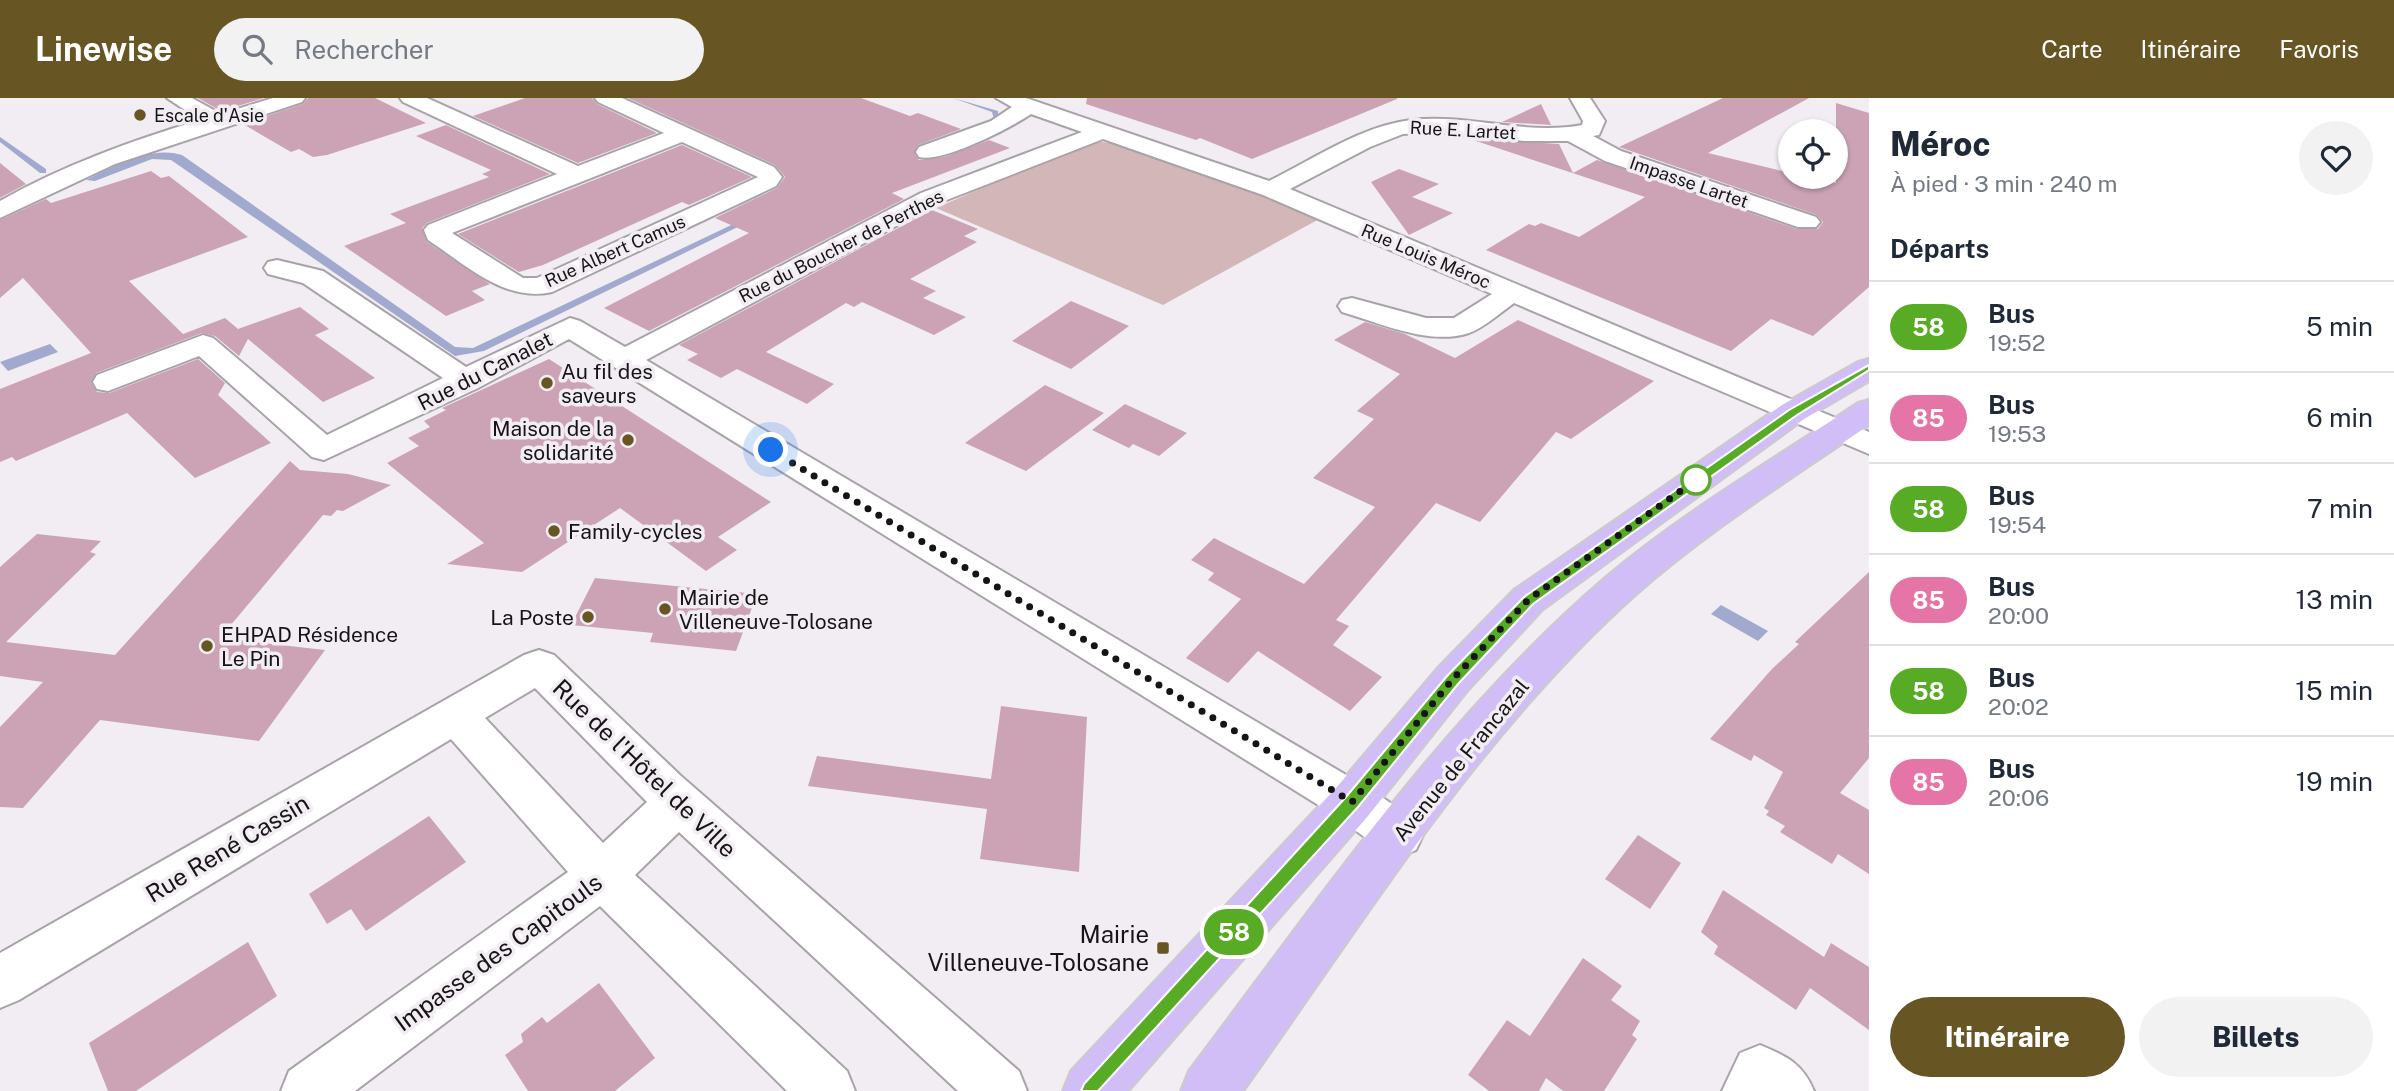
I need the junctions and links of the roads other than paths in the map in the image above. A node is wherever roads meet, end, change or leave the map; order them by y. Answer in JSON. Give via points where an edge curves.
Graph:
{"nodes":[{"id":1,"x":177,"y":98,"type":"edge"},
{"id":2,"x":295,"y":98,"type":"edge"},
{"id":3,"x":410,"y":98,"type":"edge"},
{"id":4,"x":605,"y":98,"type":"edge"},
{"id":5,"x":1580,"y":98,"type":"edge"},
{"id":6,"x":1017,"y":102,"type":"edge"},
{"id":7,"x":219,"y":122,"type":"junction"},
{"id":8,"x":1103,"y":131,"type":"junction"},
{"id":9,"x":683,"y":134,"type":"junction"},
{"id":10,"x":1574,"y":135,"type":"junction"},
{"id":11,"x":927,"y":152,"type":"dead end"},
{"id":12,"x":577,"y":174,"type":"junction"},
{"id":13,"x":1271,"y":191,"type":"junction"},
{"id":14,"x":0,"y":211,"type":"edge"},
{"id":15,"x":1807,"y":222,"type":"dead end"},
{"id":16,"x":277,"y":268,"type":"dead end"},
{"id":17,"x":1513,"y":292,"type":"junction"},
{"id":18,"x":1352,"y":306,"type":"dead end"},
{"id":19,"x":624,"y":360,"type":"junction"},
{"id":20,"x":1869,"y":368,"type":"edge"},
{"id":21,"x":467,"y":381,"type":"junction"},
{"id":22,"x":108,"y":382,"type":"dead end"},
{"id":23,"x":1793,"y":412,"type":"junction"},
{"id":24,"x":1859,"y":428,"type":"edge"},
{"id":25,"x":455,"y":714,"type":"junction"},
{"id":26,"x":679,"y":802,"type":"junction"},
{"id":27,"x":1352,"y":802,"type":"junction"},
{"id":28,"x":1399,"y":835,"type":"junction"},
{"id":29,"x":602,"y":876,"type":"junction"},
{"id":30,"x":0,"y":982,"type":"edge"},
{"id":31,"x":309,"y":1091,"type":"edge"},
{"id":32,"x":827,"y":1091,"type":"edge"},
{"id":33,"x":999,"y":1091,"type":"edge"},
{"id":34,"x":1091,"y":1091,"type":"edge"},
{"id":35,"x":1209,"y":1091,"type":"edge"},
{"id":36,"x":1750,"y":1091,"type":"edge"},
{"id":37,"x":1786,"y":1091,"type":"edge"}],
"edges":[{"from":1,"to":7,"type":"street"},
{"from":2,"to":7,"type":"street"},
{"from":3,"to":12,"type":"street"},
{"from":4,"to":9,"type":"street","name":"Rue Albert Camus"},
{"from":5,"to":10,"type":"street","via":[[1594,121],[1591,131]]},
{"from":6,"to":8,"type":"street","name":"Rue Louis Méroc"},
{"from":6,"to":11,"type":"street","via":[[999,126]]},
{"from":7,"to":14,"type":"street","via":[[80,168]]},
{"from":8,"to":13,"type":"street","name":"Rue Louis Méroc"},
{"from":8,"to":19,"type":"street","name":"Rue du Boucher de Perthes","via":[[930,198]]},
{"from":9,"to":12,"type":"street","name":"Rue Albert Camus"},
{"from":9,"to":12,"type":"street","name":"Rue Albert Camus","via":[[766,172],[768,181],[542,286],[514,284],[437,235],[445,226]]},
{"from":10,"to":13,"type":"street","name":"Rue E. Lartet","via":[[1402,127]]},
{"from":10,"to":15,"type":"street","name":"Impasse Lartet","via":[[1613,156]]},
{"from":13,"to":17,"type":"street","name":"Rue Louis Méroc"},
{"from":16,"to":21,"type":"street","via":[[313,277]]},
{"from":17,"to":18,"type":"street","via":[[1461,326],[1425,327]]},
{"from":17,"to":23,"type":"street","name":"Rue Louis Méroc"},
{"from":19,"to":21,"type":"street","name":"Rue du Canalet","via":[[570,327]]},
{"from":19,"to":27,"type":"street","name":"Rue du Canalet"},
{"from":20,"to":23,"type":"main road"},
{"from":21,"to":22,"type":"street","name":"Rue du Canalet","via":[[324,450],[203,344]]},
{"from":23,"to":24,"type":"street","name":"Rue Louis Méroc"},
{"from":23,"to":27,"type":"main road","via":[[1528,600],[1452,680]]},
{"from":24,"to":28,"type":"main road","name":"Avenue de Francazal","via":[[1677,538],[1589,615],[1499,707]]},
{"from":25,"to":26,"type":"street","name":"Rue de l'Hôtel de Ville","via":[[539,666]]},
{"from":25,"to":29,"type":"street"},
{"from":25,"to":30,"type":"street","name":"Rue René Cassin"},
{"from":26,"to":29,"type":"street","name":"Impasse des Capitouls"},
{"from":26,"to":33,"type":"street","name":"Rue de l'Hôtel de Ville"},
{"from":27,"to":28,"type":"street","name":"Rue du Canalet"},
{"from":27,"to":34,"type":"main road"},
{"from":28,"to":35,"type":"main road","name":"Avenue de Francazal"},
{"from":29,"to":31,"type":"street","name":"Impasse des Capitouls"},
{"from":29,"to":32,"type":"street"},
{"from":36,"to":37,"type":"street","via":[[1760,1073]]}]}
